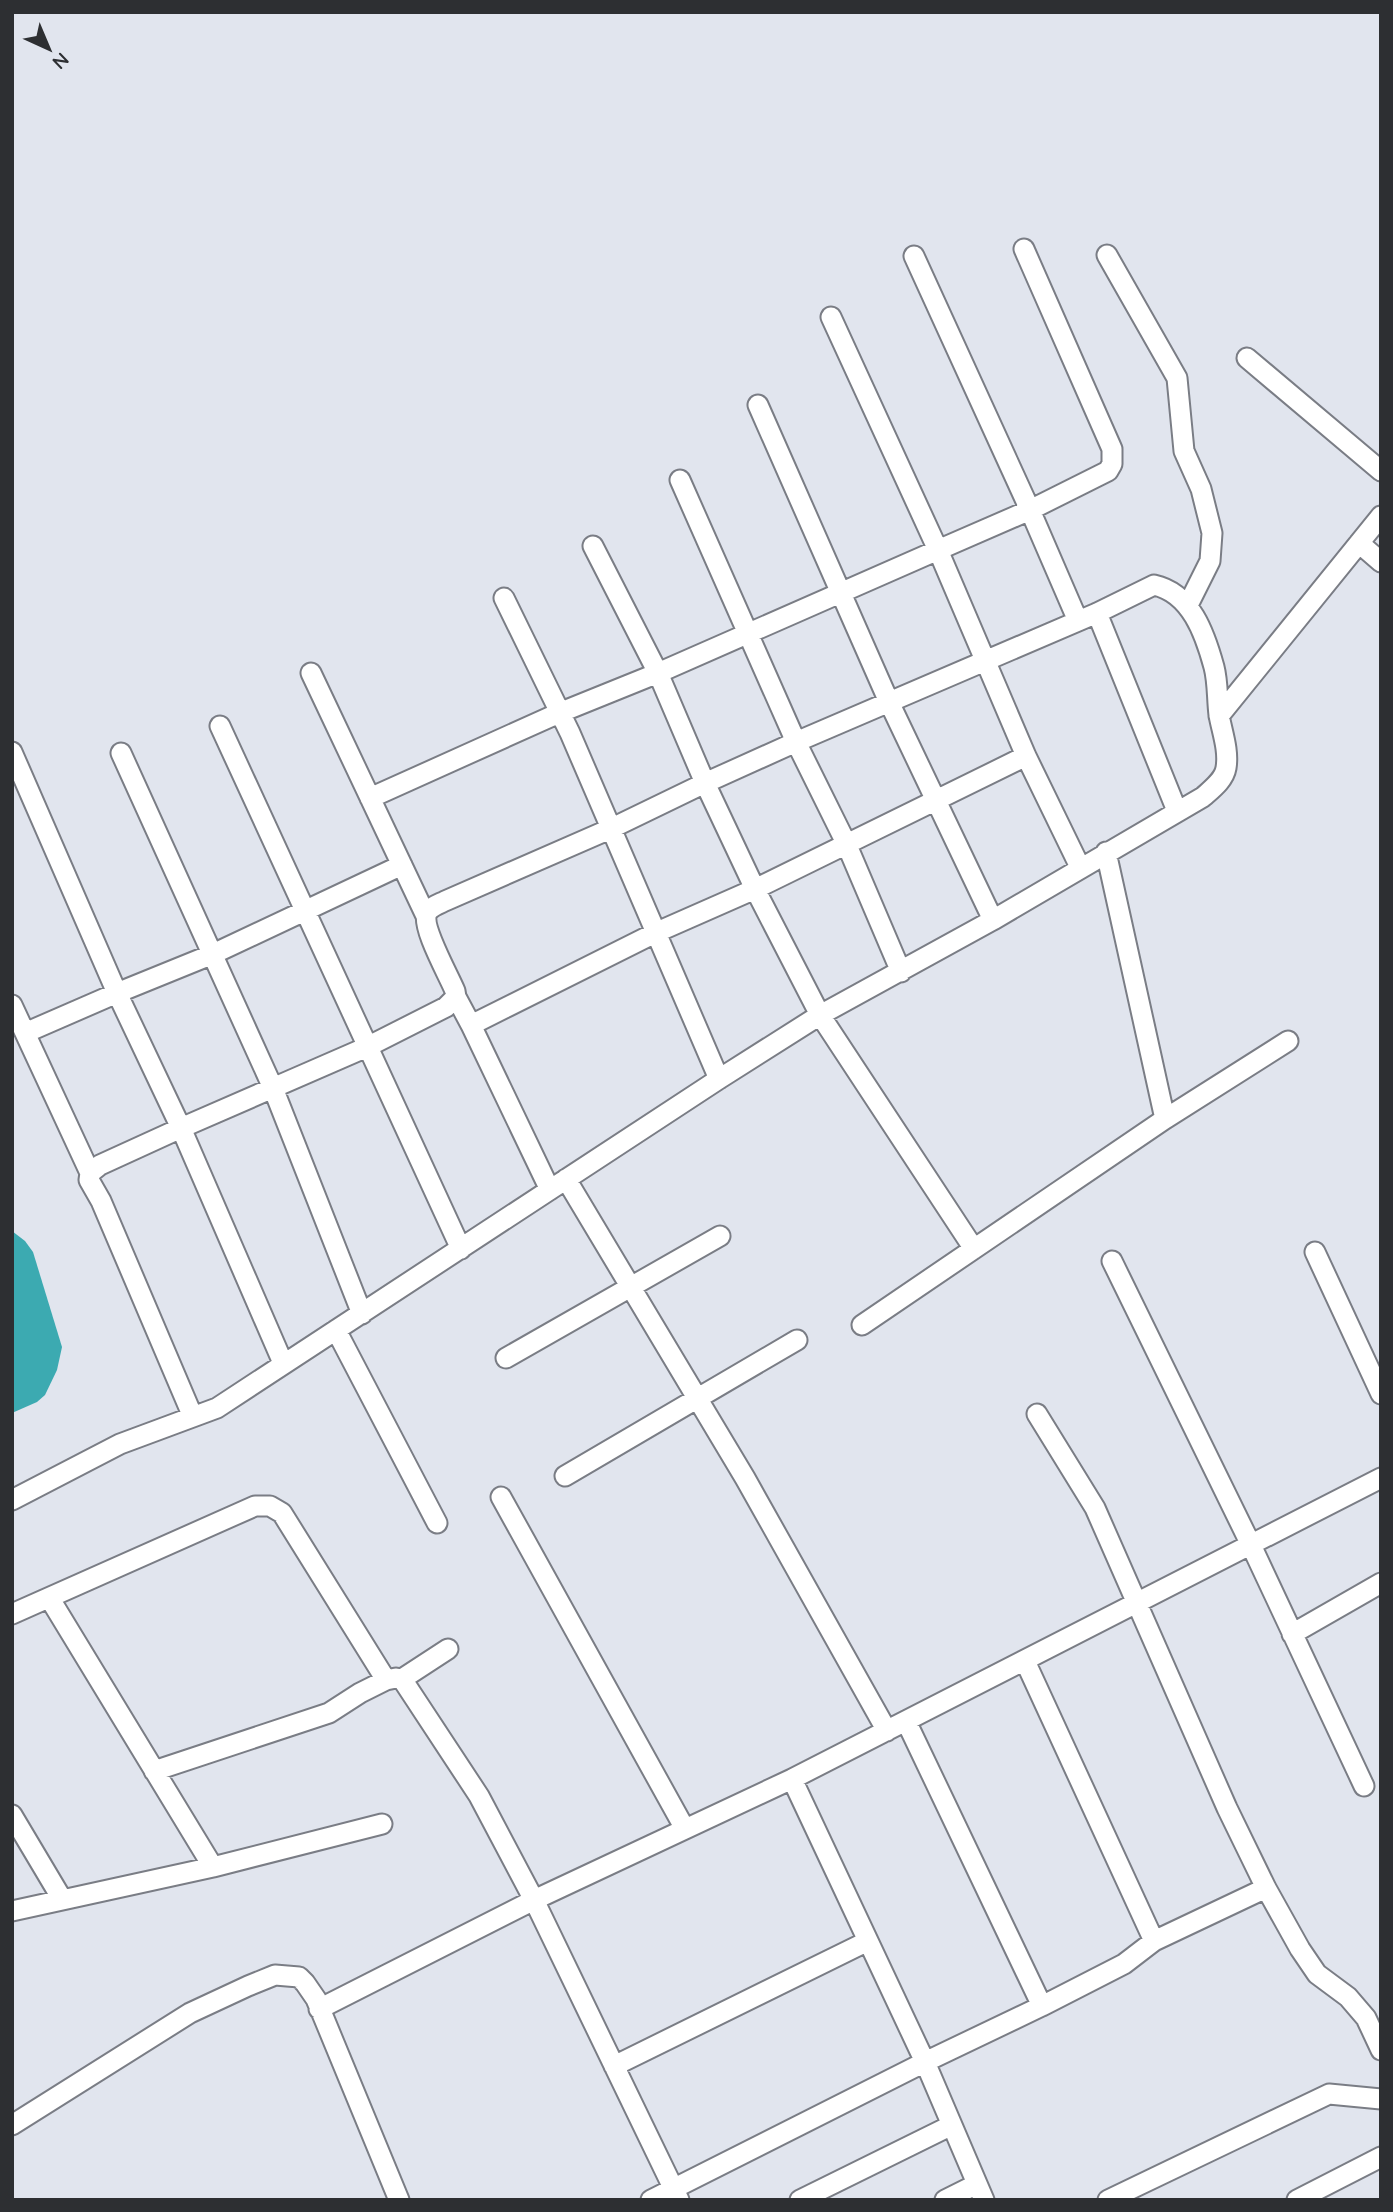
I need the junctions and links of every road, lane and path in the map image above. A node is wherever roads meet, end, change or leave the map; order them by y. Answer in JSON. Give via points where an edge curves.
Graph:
{"nodes":[{"id":1,"x":1024,"y":249,"type":"dead end"},
{"id":2,"x":914,"y":256,"type":"dead end"},
{"id":3,"x":1107,"y":256,"type":"dead end"},
{"id":4,"x":831,"y":317,"type":"dead end"},
{"id":5,"x":1247,"y":358,"type":"dead end"},
{"id":6,"x":758,"y":405,"type":"dead end"},
{"id":7,"x":1381,"y":471,"type":"edge"},
{"id":8,"x":680,"y":480,"type":"dead end"},
{"id":9,"x":1030,"y":510,"type":"junction"},
{"id":10,"x":1381,"y":516,"type":"edge"},
{"id":11,"x":1359,"y":543,"type":"junction"},
{"id":12,"x":593,"y":546,"type":"dead end"},
{"id":13,"x":938,"y":550,"type":"junction"},
{"id":14,"x":1381,"y":562,"type":"edge"},
{"id":15,"x":842,"y":592,"type":"junction"},
{"id":16,"x":503,"y":598,"type":"dead end"},
{"id":17,"x":1188,"y":605,"type":"junction"},
{"id":18,"x":1097,"y":613,"type":"junction"},
{"id":19,"x":1078,"y":621,"type":"junction"},
{"id":20,"x":749,"y":633,"type":"junction"},
{"id":21,"x":984,"y":660,"type":"junction"},
{"id":22,"x":311,"y":673,"type":"dead end"},
{"id":23,"x":658,"y":673,"type":"junction"},
{"id":24,"x":890,"y":702,"type":"junction"},
{"id":25,"x":559,"y":713,"type":"junction"},
{"id":26,"x":1219,"y":716,"type":"junction"},
{"id":27,"x":220,"y":726,"type":"dead end"},
{"id":28,"x":796,"y":742,"type":"junction"},
{"id":29,"x":12,"y":752,"type":"edge"},
{"id":30,"x":121,"y":753,"type":"dead end"},
{"id":31,"x":1026,"y":756,"type":"junction"},
{"id":32,"x":705,"y":783,"type":"junction"},
{"id":33,"x":370,"y":798,"type":"junction"},
{"id":34,"x":936,"y":799,"type":"junction"},
{"id":35,"x":1177,"y":811,"type":"junction"},
{"id":36,"x":610,"y":829,"type":"junction"},
{"id":37,"x":846,"y":843,"type":"junction"},
{"id":38,"x":1105,"y":852,"type":"junction"},
{"id":39,"x":402,"y":865,"type":"junction"},
{"id":40,"x":1080,"y":867,"type":"junction"},
{"id":41,"x":755,"y":889,"type":"junction"},
{"id":42,"x":305,"y":911,"type":"junction"},
{"id":43,"x":426,"y":916,"type":"junction"},
{"id":44,"x":993,"y":919,"type":"junction"},
{"id":45,"x":655,"y":933,"type":"junction"},
{"id":46,"x":213,"y":954,"type":"junction"},
{"id":47,"x":901,"y":972,"type":"junction"},
{"id":48,"x":117,"y":992,"type":"junction"},
{"id":49,"x":456,"y":997,"type":"junction"},
{"id":50,"x":12,"y":1005,"type":"edge"},
{"id":51,"x":820,"y":1015,"type":"junction"},
{"id":52,"x":471,"y":1025,"type":"junction"},
{"id":53,"x":25,"y":1033,"type":"junction"},
{"id":54,"x":1288,"y":1041,"type":"dead end"},
{"id":55,"x":366,"y":1047,"type":"junction"},
{"id":56,"x":719,"y":1079,"type":"junction"},
{"id":57,"x":273,"y":1088,"type":"junction"},
{"id":58,"x":1165,"y":1119,"type":"junction"},
{"id":59,"x":181,"y":1128,"type":"junction"},
{"id":60,"x":90,"y":1173,"type":"junction"},
{"id":61,"x":558,"y":1185,"type":"junction"},
{"id":62,"x":720,"y":1236,"type":"dead end"},
{"id":63,"x":461,"y":1249,"type":"junction"},
{"id":64,"x":974,"y":1249,"type":"junction"},
{"id":65,"x":1315,"y":1252,"type":"dead end"},
{"id":66,"x":1112,"y":1261,"type":"dead end"},
{"id":67,"x":631,"y":1288,"type":"junction"},
{"id":68,"x":362,"y":1314,"type":"junction"},
{"id":69,"x":862,"y":1325,"type":"dead end"},
{"id":70,"x":336,"y":1330,"type":"junction"},
{"id":71,"x":797,"y":1340,"type":"dead end"},
{"id":72,"x":506,"y":1358,"type":"dead end"},
{"id":73,"x":283,"y":1363,"type":"junction"},
{"id":74,"x":1376,"y":1371,"type":"edge"},
{"id":75,"x":1381,"y":1394,"type":"edge"},
{"id":76,"x":697,"y":1398,"type":"junction"},
{"id":77,"x":1038,"y":1415,"type":"dead end"},
{"id":78,"x":193,"y":1417,"type":"junction"},
{"id":79,"x":565,"y":1476,"type":"dead end"},
{"id":80,"x":1381,"y":1478,"type":"edge"},
{"id":81,"x":501,"y":1497,"type":"dead end"},
{"id":82,"x":12,"y":1500,"type":"edge"},
{"id":83,"x":437,"y":1523,"type":"dead end"},
{"id":84,"x":1251,"y":1545,"type":"junction"},
{"id":85,"x":1381,"y":1583,"type":"edge"},
{"id":86,"x":50,"y":1599,"type":"junction"},
{"id":87,"x":1136,"y":1604,"type":"junction"},
{"id":88,"x":12,"y":1614,"type":"edge"},
{"id":89,"x":1292,"y":1634,"type":"junction"},
{"id":90,"x":448,"y":1649,"type":"dead end"},
{"id":91,"x":1025,"y":1661,"type":"junction"},
{"id":92,"x":394,"y":1680,"type":"junction"},
{"id":93,"x":906,"y":1721,"type":"junction"},
{"id":94,"x":887,"y":1731,"type":"junction"},
{"id":95,"x":154,"y":1771,"type":"junction"},
{"id":96,"x":792,"y":1779,"type":"junction"},
{"id":97,"x":1364,"y":1786,"type":"dead end"},
{"id":98,"x":12,"y":1815,"type":"edge"},
{"id":99,"x":382,"y":1824,"type":"dead end"},
{"id":100,"x":685,"y":1829,"type":"junction"},
{"id":101,"x":213,"y":1867,"type":"junction"},
{"id":102,"x":1266,"y":1888,"type":"junction"},
{"id":103,"x":62,"y":1899,"type":"junction"},
{"id":104,"x":534,"y":1900,"type":"junction"},
{"id":105,"x":12,"y":1911,"type":"edge"},
{"id":106,"x":868,"y":1941,"type":"junction"},
{"id":107,"x":1154,"y":1941,"type":"junction"},
{"id":108,"x":1042,"y":2006,"type":"junction"},
{"id":109,"x":320,"y":2009,"type":"junction"},
{"id":110,"x":1381,"y":2050,"type":"edge"},
{"id":111,"x":925,"y":2062,"type":"junction"},
{"id":112,"x":614,"y":2066,"type":"junction"},
{"id":113,"x":1381,"y":2099,"type":"edge"},
{"id":114,"x":12,"y":2125,"type":"edge"},
{"id":115,"x":952,"y":2125,"type":"junction"},
{"id":116,"x":1381,"y":2157,"type":"edge"},
{"id":117,"x":981,"y":2192,"type":"edge"},
{"id":118,"x":676,"y":2194,"type":"edge"},
{"id":119,"x":399,"y":2200,"type":"edge"},
{"id":120,"x":651,"y":2200,"type":"edge"},
{"id":121,"x":800,"y":2200,"type":"edge"},
{"id":122,"x":945,"y":2200,"type":"edge"},
{"id":123,"x":1108,"y":2200,"type":"edge"},
{"id":124,"x":1297,"y":2200,"type":"edge"}],
"edges":[{"from":1,"to":9,"type":"street","via":[[1112,449],[1108,471]]},
{"from":2,"to":9,"type":"street"},
{"from":3,"to":17,"type":"street","via":[[1178,377],[1184,451],[1202,489],[1212,533],[1210,561]]},
{"from":4,"to":13,"type":"street"},
{"from":5,"to":7,"type":"street"},
{"from":6,"to":15,"type":"street"},
{"from":8,"to":20,"type":"street"},
{"from":9,"to":13,"type":"street"},
{"from":9,"to":19,"type":"street"},
{"from":10,"to":11,"type":"street"},
{"from":11,"to":14,"type":"street"},
{"from":11,"to":26,"type":"street"},
{"from":12,"to":23,"type":"street"},
{"from":13,"to":15,"type":"street"},
{"from":13,"to":21,"type":"street"},
{"from":15,"to":20,"type":"street"},
{"from":15,"to":24,"type":"street"},
{"from":16,"to":25,"type":"street"},
{"from":17,"to":18,"type":"street","via":[[1154,585]]},
{"from":17,"to":26,"type":"street","via":[[1214,669]]},
{"from":18,"to":19,"type":"street"},
{"from":18,"to":35,"type":"street"},
{"from":19,"to":21,"type":"street"},
{"from":20,"to":23,"type":"street"},
{"from":20,"to":28,"type":"street"},
{"from":21,"to":24,"type":"street"},
{"from":21,"to":31,"type":"street"},
{"from":22,"to":33,"type":"street"},
{"from":23,"to":25,"type":"street"},
{"from":23,"to":32,"type":"street"},
{"from":24,"to":28,"type":"street"},
{"from":24,"to":34,"type":"street"},
{"from":25,"to":33,"type":"street"},
{"from":25,"to":36,"type":"street"},
{"from":26,"to":35,"type":"street","via":[[1226,769],[1203,797]]},
{"from":27,"to":42,"type":"street"},
{"from":28,"to":32,"type":"street"},
{"from":28,"to":37,"type":"street"},
{"from":29,"to":48,"type":"street"},
{"from":30,"to":46,"type":"street"},
{"from":31,"to":34,"type":"street"},
{"from":31,"to":40,"type":"street"},
{"from":32,"to":36,"type":"street"},
{"from":32,"to":41,"type":"street"},
{"from":33,"to":39,"type":"street"},
{"from":34,"to":37,"type":"street"},
{"from":34,"to":44,"type":"street"},
{"from":35,"to":38,"type":"street"},
{"from":36,"to":43,"type":"street","via":[[445,901],[429,909]]},
{"from":36,"to":45,"type":"street"},
{"from":37,"to":41,"type":"street"},
{"from":37,"to":47,"type":"street"},
{"from":38,"to":40,"type":"street"},
{"from":38,"to":58,"type":"street"},
{"from":39,"to":42,"type":"street"},
{"from":39,"to":43,"type":"street"},
{"from":40,"to":44,"type":"street"},
{"from":41,"to":45,"type":"street"},
{"from":41,"to":51,"type":"street"},
{"from":42,"to":46,"type":"street"},
{"from":42,"to":55,"type":"street"},
{"from":43,"to":49,"type":"street"},
{"from":44,"to":47,"type":"street"},
{"from":45,"to":52,"type":"street"},
{"from":45,"to":56,"type":"street"},
{"from":46,"to":48,"type":"street"},
{"from":46,"to":57,"type":"street"},
{"from":47,"to":51,"type":"street"},
{"from":48,"to":53,"type":"street"},
{"from":48,"to":59,"type":"street"},
{"from":49,"to":52,"type":"street"},
{"from":49,"to":55,"type":"street","via":[[446,1007]]},
{"from":50,"to":53,"type":"street"},
{"from":51,"to":56,"type":"street"},
{"from":51,"to":64,"type":"street"},
{"from":52,"to":61,"type":"street"},
{"from":53,"to":60,"type":"street"},
{"from":54,"to":58,"type":"street"},
{"from":55,"to":57,"type":"street"},
{"from":55,"to":63,"type":"street"},
{"from":56,"to":61,"type":"street"},
{"from":57,"to":59,"type":"street"},
{"from":57,"to":68,"type":"street"},
{"from":58,"to":64,"type":"street"},
{"from":59,"to":60,"type":"street"},
{"from":59,"to":73,"type":"street"},
{"from":60,"to":78,"type":"street","via":[[89,1180]]},
{"from":61,"to":63,"type":"street"},
{"from":61,"to":67,"type":"street"},
{"from":62,"to":67,"type":"street"},
{"from":63,"to":68,"type":"street"},
{"from":64,"to":69,"type":"street"},
{"from":65,"to":74,"type":"street"},
{"from":66,"to":84,"type":"street"},
{"from":67,"to":72,"type":"street"},
{"from":67,"to":76,"type":"street"},
{"from":68,"to":70,"type":"street"},
{"from":70,"to":73,"type":"street"},
{"from":70,"to":83,"type":"street"},
{"from":71,"to":76,"type":"street"},
{"from":73,"to":78,"type":"street","via":[[217,1408]]},
{"from":74,"to":75,"type":"street"},
{"from":76,"to":79,"type":"street"},
{"from":76,"to":94,"type":"street"},
{"from":77,"to":87,"type":"street","via":[[1095,1508]]},
{"from":78,"to":82,"type":"street","via":[[120,1444]]},
{"from":80,"to":84,"type":"street"},
{"from":81,"to":100,"type":"street"},
{"from":84,"to":87,"type":"street"},
{"from":84,"to":89,"type":"street"},
{"from":85,"to":89,"type":"street"},
{"from":86,"to":88,"type":"street"},
{"from":86,"to":92,"type":"street","via":[[255,1506],[270,1506],[282,1513]]},
{"from":86,"to":95,"type":"street"},
{"from":87,"to":91,"type":"street"},
{"from":87,"to":102,"type":"street"},
{"from":89,"to":97,"type":"street"},
{"from":90,"to":92,"type":"street"},
{"from":91,"to":93,"type":"street"},
{"from":91,"to":107,"type":"street"},
{"from":92,"to":95,"type":"street","via":[[360,1693],[329,1713]]},
{"from":92,"to":104,"type":"street","via":[[479,1796]]},
{"from":93,"to":94,"type":"street"},
{"from":93,"to":108,"type":"street"},
{"from":94,"to":96,"type":"street"},
{"from":95,"to":101,"type":"street"},
{"from":96,"to":100,"type":"street"},
{"from":96,"to":106,"type":"street"},
{"from":98,"to":103,"type":"street"},
{"from":99,"to":101,"type":"street"},
{"from":100,"to":104,"type":"street"},
{"from":101,"to":103,"type":"street"},
{"from":102,"to":107,"type":"street"},
{"from":102,"to":110,"type":"street","via":[[1317,1975],[1348,1997],[1366,2018]]},
{"from":103,"to":105,"type":"street"},
{"from":104,"to":109,"type":"street"},
{"from":104,"to":112,"type":"street"},
{"from":106,"to":111,"type":"street"},
{"from":106,"to":112,"type":"street"},
{"from":107,"to":108,"type":"street","via":[[1124,1964]]},
{"from":108,"to":111,"type":"street"},
{"from":109,"to":114,"type":"street","via":[[299,1977],[275,1975],[190,2013]]},
{"from":109,"to":119,"type":"street"},
{"from":111,"to":115,"type":"street"},
{"from":111,"to":118,"type":"street"},
{"from":112,"to":118,"type":"street"},
{"from":113,"to":123,"type":"street","via":[[1329,2094]]},
{"from":115,"to":117,"type":"street"},
{"from":115,"to":121,"type":"street"},
{"from":116,"to":124,"type":"street"},
{"from":117,"to":122,"type":"street"},
{"from":118,"to":120,"type":"street"}]}
